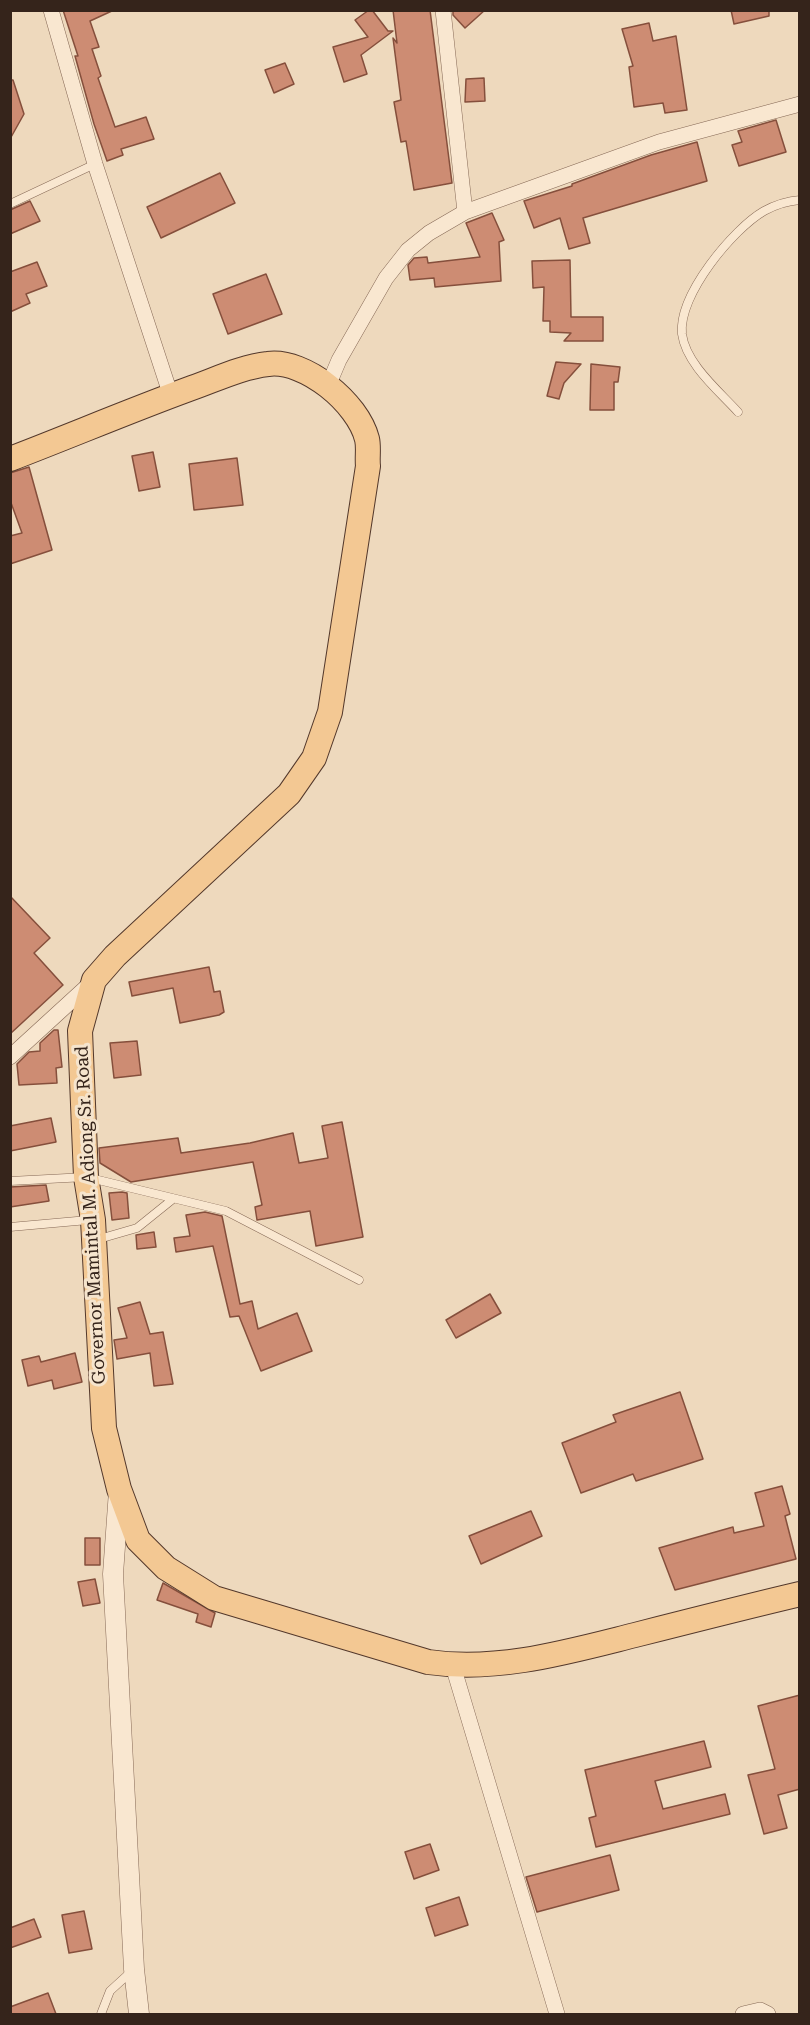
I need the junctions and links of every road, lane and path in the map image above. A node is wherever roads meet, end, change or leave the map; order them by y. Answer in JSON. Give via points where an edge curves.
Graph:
{"nodes":[{"id":1,"x":51,"y":10,"type":"edge"},
{"id":2,"x":443,"y":10,"type":"edge"},
{"id":3,"x":800,"y":104,"type":"edge"},
{"id":4,"x":95,"y":164,"type":"junction"},
{"id":5,"x":800,"y":200,"type":"edge"},
{"id":6,"x":10,"y":204,"type":"edge"},
{"id":7,"x":465,"y":212,"type":"junction"},
{"id":8,"x":328,"y":386,"type":"junction"},
{"id":9,"x":171,"y":396,"type":"junction"},
{"id":10,"x":738,"y":412,"type":"dead end"},
{"id":11,"x":10,"y":459,"type":"edge"},
{"id":12,"x":94,"y":980,"type":"junction"},
{"id":13,"x":10,"y":1057,"type":"edge"},
{"id":14,"x":86,"y":1177,"type":"junction"},
{"id":15,"x":10,"y":1181,"type":"edge"},
{"id":16,"x":173,"y":1199,"type":"junction"},
{"id":17,"x":10,"y":1227,"type":"edge"},
{"id":18,"x":94,"y":1230,"type":"junction"},
{"id":19,"x":359,"y":1280,"type":"dead end"},
{"id":20,"x":119,"y":1489,"type":"junction"},
{"id":21,"x":800,"y":1594,"type":"edge"},
{"id":22,"x":453,"y":1666,"type":"junction"},
{"id":23,"x":134,"y":1969,"type":"junction"},
{"id":24,"x":101,"y":2014,"type":"edge"},
{"id":25,"x":139,"y":2014,"type":"edge"},
{"id":26,"x":558,"y":2014,"type":"edge"},
{"id":27,"x":743,"y":2014,"type":"edge"},
{"id":28,"x":768,"y":2014,"type":"edge"}],
"edges":[{"from":1,"to":4,"type":"street"},
{"from":2,"to":7,"type":"street"},
{"from":3,"to":7,"type":"street","via":[[659,142]]},
{"from":4,"to":6,"type":"lane"},
{"from":4,"to":9,"type":"street"},
{"from":5,"to":10,"type":"lane","via":[[764,211],[740,229],[695,289],[685,310],[682,333],[689,353]]},
{"from":7,"to":8,"type":"street","via":[[408,250],[367,309]]},
{"from":8,"to":9,"type":"main road","name":"Governor Mamintal M. Adiong Sr. Road","via":[[290,365],[269,364]]},
{"from":8,"to":12,"type":"main road","name":"Governor Mamintal M. Adiong Sr. Road","via":[[355,413],[367,438],[368,466],[330,712],[314,758],[289,794],[114,956]]},
{"from":9,"to":11,"type":"main road","name":"Governor Mamintal M. Adiong Sr. Road"},
{"from":12,"to":13,"type":"street"},
{"from":12,"to":14,"type":"main road","name":"Governor Mamintal M. Adiong Sr. Road","via":[[80,1031]]},
{"from":14,"to":15,"type":"lane"},
{"from":14,"to":16,"type":"lane"},
{"from":14,"to":18,"type":"main road","name":"Governor Mamintal M. Adiong Sr. Road"},
{"from":16,"to":18,"type":"lane","via":[[136,1228]]},
{"from":16,"to":19,"type":"lane","via":[[226,1211]]},
{"from":17,"to":18,"type":"lane"},
{"from":18,"to":20,"type":"main road","name":"Governor Mamintal M. Adiong Sr. Road","via":[[104,1428]]},
{"from":20,"to":22,"type":"main road","name":"Governor Mamintal M. Adiong Sr. Road","via":[[138,1540],[166,1568],[214,1598]]},
{"from":20,"to":23,"type":"street","via":[[113,1574]]},
{"from":21,"to":22,"type":"main road","name":"Governor Mamintal M. Adiong Sr. Road","via":[[554,1655]]},
{"from":22,"to":26,"type":"street"},
{"from":23,"to":24,"type":"lane","via":[[110,1991]]},
{"from":23,"to":25,"type":"street"},
{"from":27,"to":28,"type":"street","via":[[760,2010]]}]}
